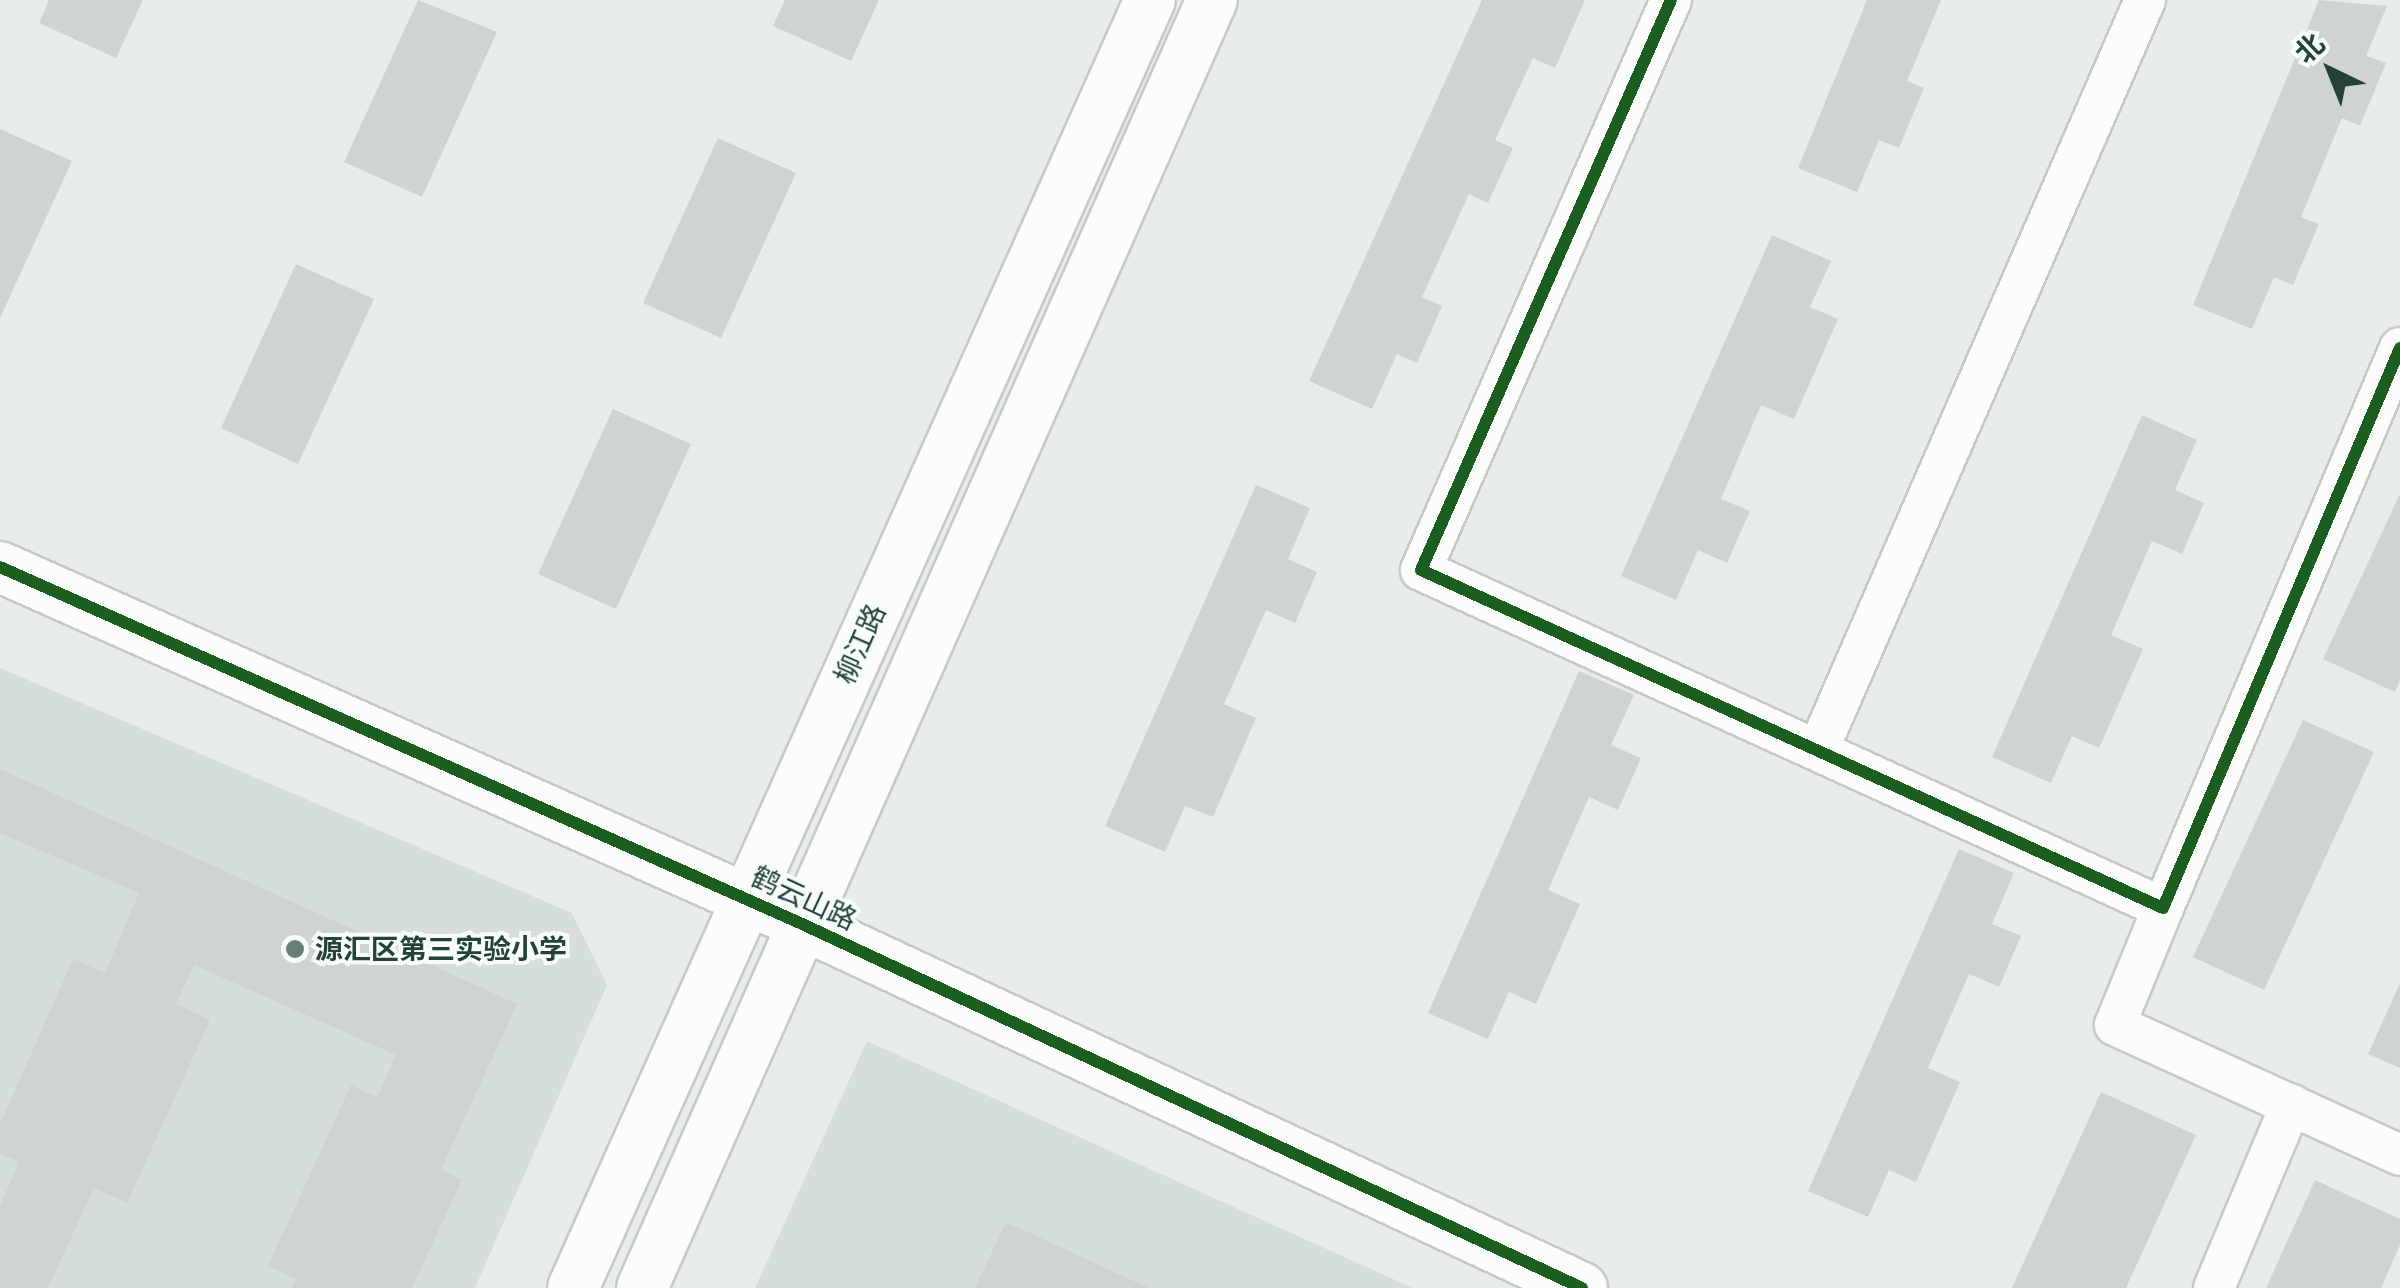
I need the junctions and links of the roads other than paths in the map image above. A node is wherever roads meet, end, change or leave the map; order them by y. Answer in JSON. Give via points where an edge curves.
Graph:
{"nodes":[{"id":1,"x":1150,"y":0,"type":"edge"},
{"id":2,"x":1212,"y":0,"type":"edge"},
{"id":3,"x":1671,"y":0,"type":"edge"},
{"id":4,"x":2144,"y":0,"type":"edge"},
{"id":5,"x":2400,"y":348,"type":"edge"},
{"id":6,"x":0,"y":567,"type":"edge"},
{"id":7,"x":1818,"y":750,"type":"junction"},
{"id":8,"x":746,"y":899,"type":"junction"},
{"id":9,"x":2163,"y":908,"type":"junction"},
{"id":10,"x":800,"y":923,"type":"junction"},
{"id":11,"x":2291,"y":1105,"type":"junction"},
{"id":12,"x":2400,"y":1155,"type":"edge"},
{"id":13,"x":573,"y":1288,"type":"edge"},
{"id":14,"x":642,"y":1288,"type":"edge"},
{"id":15,"x":1582,"y":1288,"type":"edge"},
{"id":16,"x":2214,"y":1288,"type":"edge"}],
"edges":[{"from":1,"to":8,"type":"street","name":"柳江路"},
{"from":2,"to":10,"type":"street"},
{"from":3,"to":7,"type":"street","via":[[1420,570]]},
{"from":4,"to":7,"type":"street"},
{"from":5,"to":9,"type":"street"},
{"from":6,"to":8,"type":"street","name":"鹤云山路"},
{"from":7,"to":9,"type":"street"},
{"from":8,"to":10,"type":"street","name":"鹤云山路"},
{"from":8,"to":13,"type":"street","name":"柳江路"},
{"from":9,"to":11,"type":"street","via":[[2114,1025]]},
{"from":10,"to":14,"type":"street"},
{"from":10,"to":15,"type":"street","name":"鹤云山路"},
{"from":11,"to":12,"type":"street"},
{"from":11,"to":16,"type":"street"}]}
